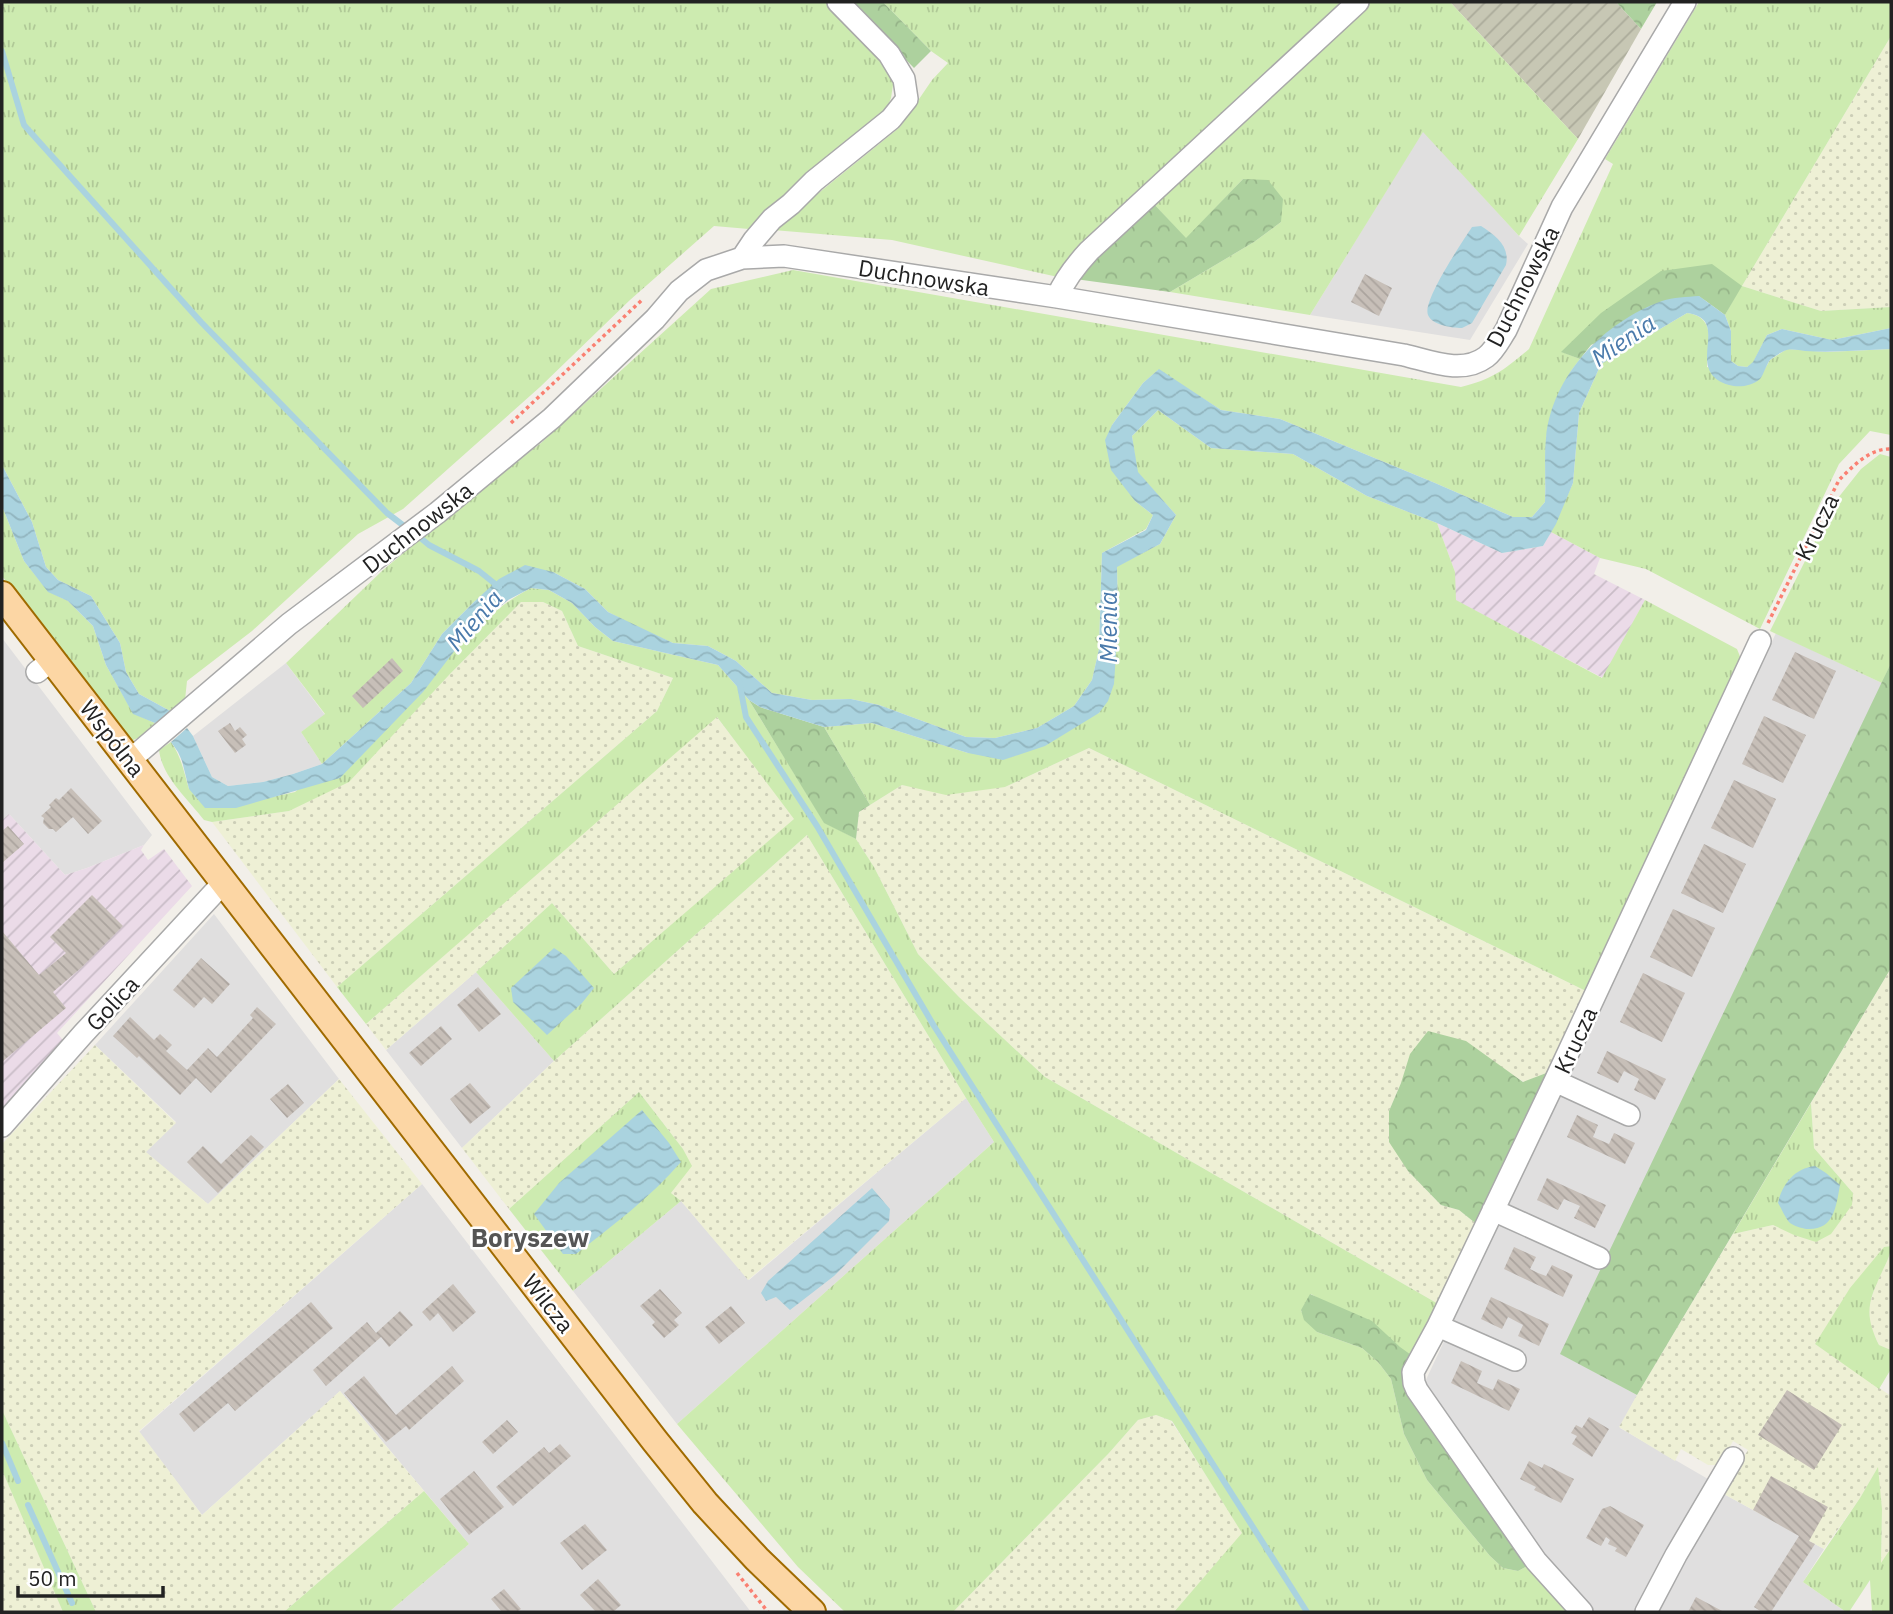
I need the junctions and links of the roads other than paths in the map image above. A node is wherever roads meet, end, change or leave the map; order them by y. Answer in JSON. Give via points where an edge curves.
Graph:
{"nodes":[{"id":1,"x":838,"y":2,"type":"edge"},
{"id":2,"x":1358,"y":2,"type":"edge"},
{"id":3,"x":1685,"y":2,"type":"edge"},
{"id":4,"x":742,"y":258,"type":"junction"},
{"id":5,"x":1057,"y":297,"type":"junction"},
{"id":6,"x":2,"y":595,"type":"edge"},
{"id":7,"x":1759,"y":641,"type":"road end"},
{"id":8,"x":130,"y":760,"type":"junction"},
{"id":9,"x":224,"y":882,"type":"junction"},
{"id":10,"x":1555,"y":1081,"type":"junction"},
{"id":11,"x":1629,"y":1115,"type":"dead end"},
{"id":12,"x":2,"y":1126,"type":"edge"},
{"id":13,"x":1493,"y":1210,"type":"junction"},
{"id":14,"x":1598,"y":1258,"type":"dead end"},
{"id":15,"x":1438,"y":1326,"type":"junction"},
{"id":16,"x":1515,"y":1360,"type":"dead end"},
{"id":17,"x":1733,"y":1458,"type":"dead end"},
{"id":18,"x":812,"y":1612,"type":"edge"},
{"id":19,"x":1582,"y":1612,"type":"edge"},
{"id":20,"x":1646,"y":1612,"type":"edge"}],
"edges":[{"from":1,"to":4,"type":"street","via":[[889,54],[904,79],[907,99],[891,119],[772,219]]},
{"from":2,"to":5,"type":"street","via":[[1089,251]]},
{"from":3,"to":5,"type":"street","name":"Duchnowska","via":[[1562,207],[1506,330],[1495,348],[1474,363],[1447,365]]},
{"from":4,"to":5,"type":"street","name":"Duchnowska","via":[[784,256]]},
{"from":4,"to":8,"type":"street","name":"Duchnowska","via":[[706,270],[679,291],[552,418],[289,624]]},
{"from":6,"to":8,"type":"main road","name":"Wspólna","via":[[44,666]]},
{"from":7,"to":10,"type":"street","name":"Krucza"},
{"from":8,"to":9,"type":"main road","name":"Wspólna"},
{"from":9,"to":12,"type":"street","name":"Golica"},
{"from":9,"to":18,"type":"main road","name":"Wilcza","via":[[655,1441],[705,1503]]},
{"from":10,"to":11,"type":"street"},
{"from":10,"to":13,"type":"street","name":"Krucza"},
{"from":13,"to":14,"type":"street"},
{"from":13,"to":15,"type":"street","name":"Krucza"},
{"from":15,"to":16,"type":"street"},
{"from":15,"to":19,"type":"street","name":"Krucza","via":[[1413,1372],[1417,1390],[1536,1561]]},
{"from":17,"to":20,"type":"street"}]}
